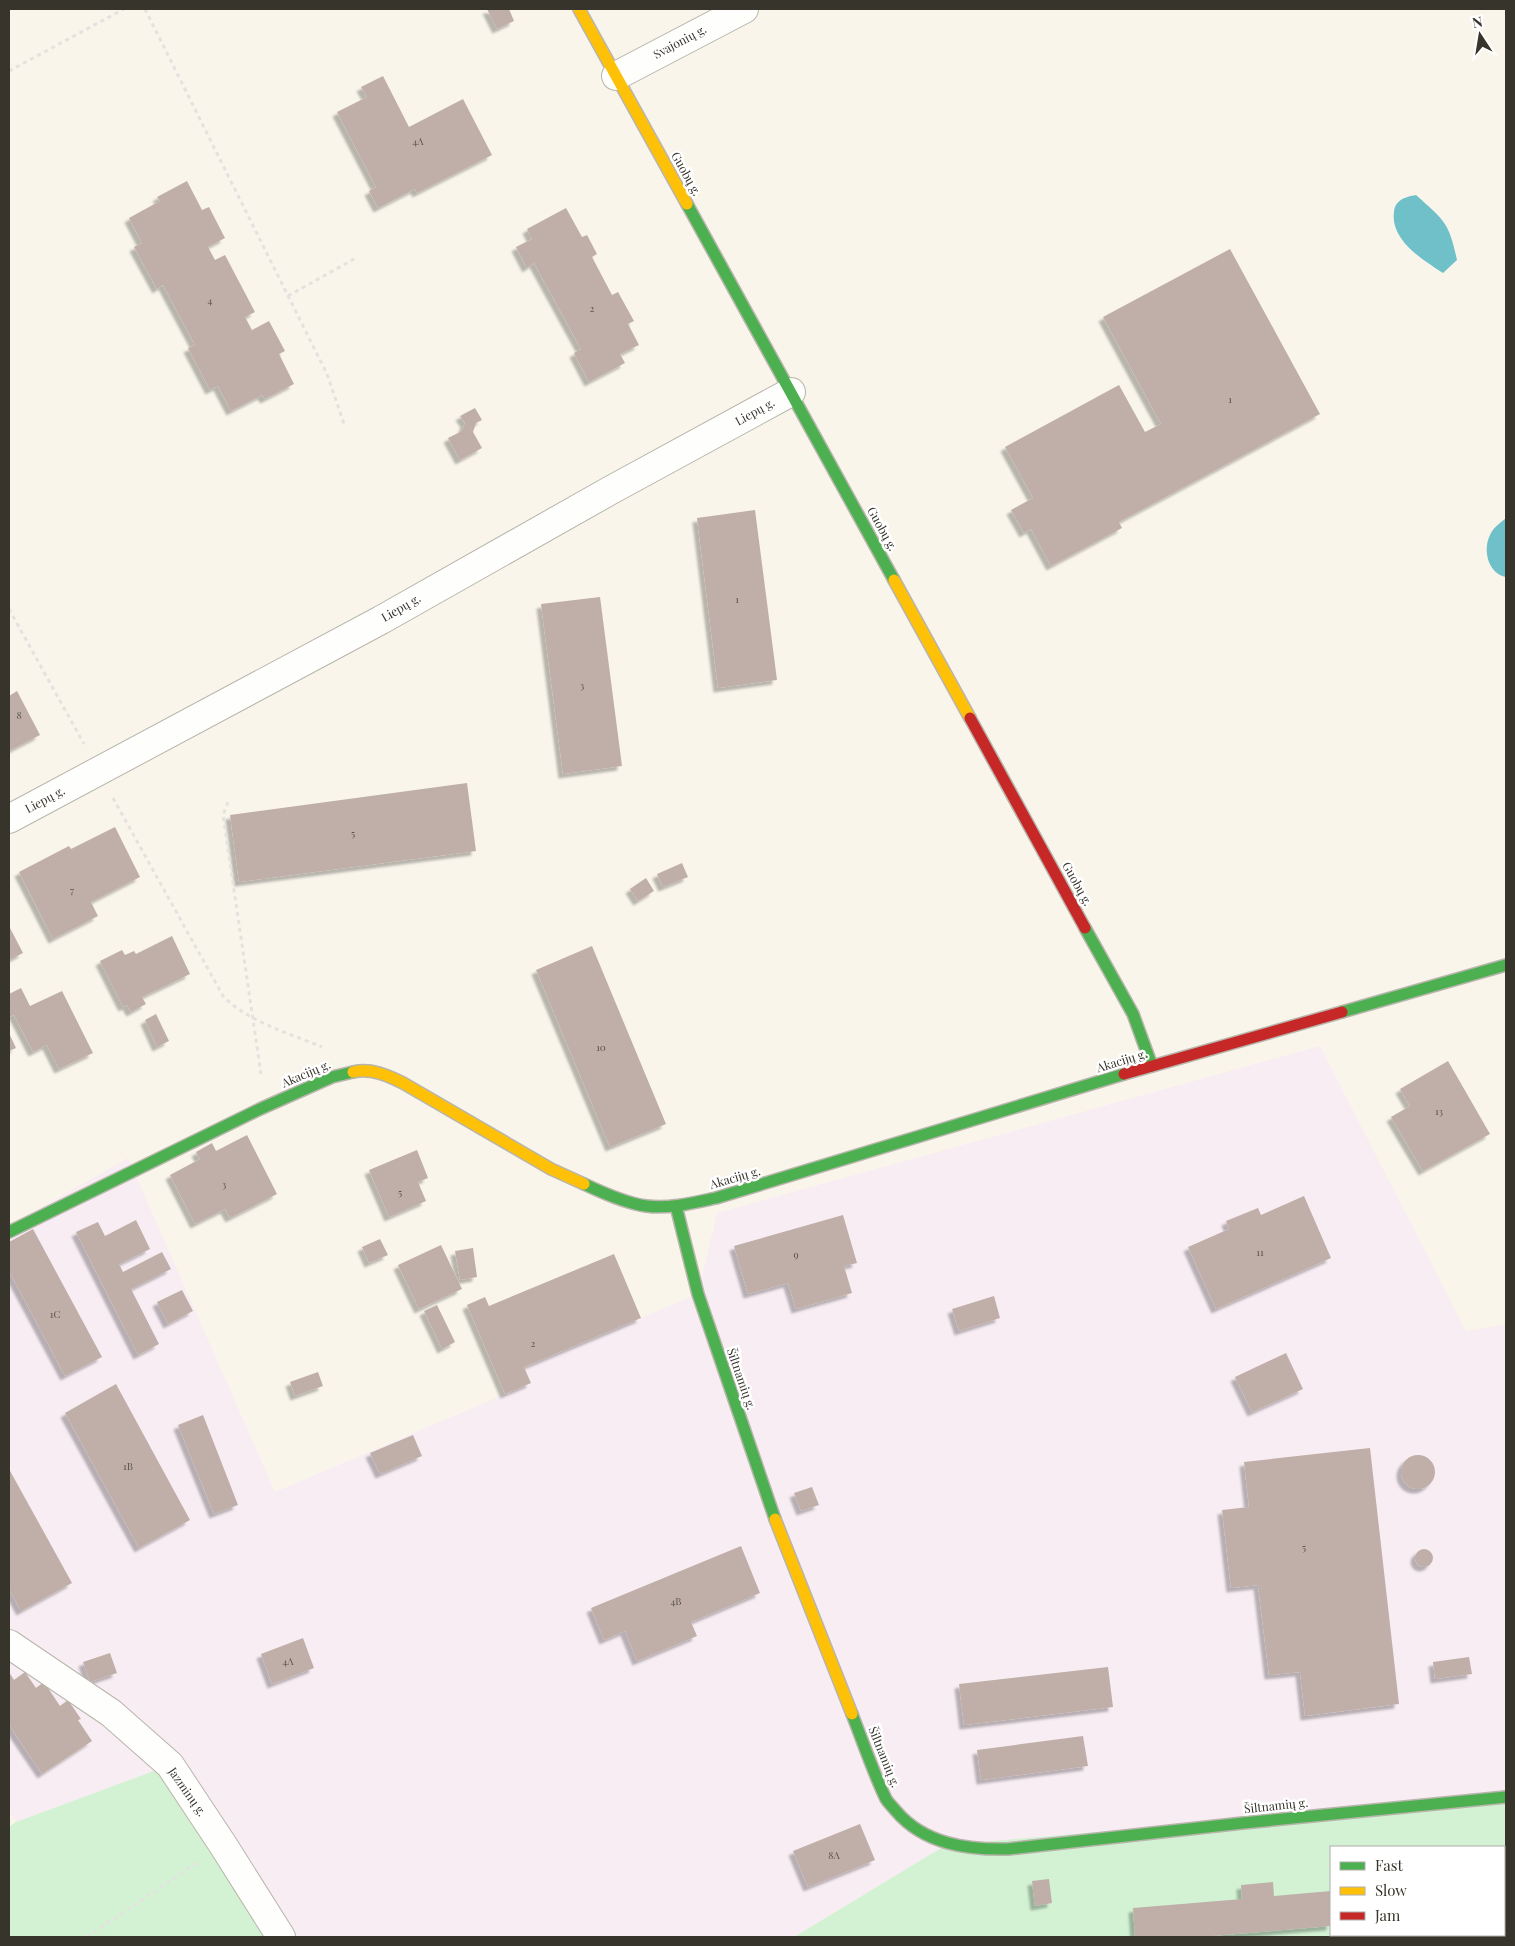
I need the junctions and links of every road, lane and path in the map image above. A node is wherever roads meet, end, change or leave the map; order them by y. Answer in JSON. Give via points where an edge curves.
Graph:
{"nodes":[{"id":1,"x":124,"y":9,"type":"edge"},
{"id":2,"x":145,"y":9,"type":"edge"},
{"id":3,"x":579,"y":9,"type":"edge"},
{"id":4,"x":744,"y":9,"type":"edge"},
{"id":5,"x":9,"y":71,"type":"edge"},
{"id":6,"x":616,"y":76,"type":"junction"},
{"id":7,"x":354,"y":259,"type":"dead end"},
{"id":8,"x":288,"y":296,"type":"junction"},
{"id":9,"x":791,"y":392,"type":"junction"},
{"id":10,"x":346,"y":427,"type":"dead end"},
{"id":11,"x":9,"y":609,"type":"edge"},
{"id":12,"x":99,"y":771,"type":"junction"},
{"id":13,"x":228,"y":802,"type":"dead end"},
{"id":14,"x":9,"y":819,"type":"edge"},
{"id":15,"x":1506,"y":965,"type":"edge"},
{"id":16,"x":254,"y":1018,"type":"junction"},
{"id":17,"x":1152,"y":1066,"type":"junction"},
{"id":18,"x":359,"y":1071,"type":"junction"},
{"id":19,"x":260,"y":1109,"type":"junction"},
{"id":20,"x":676,"y":1206,"type":"junction"},
{"id":21,"x":9,"y":1232,"type":"edge"},
{"id":22,"x":9,"y":1644,"type":"edge"},
{"id":23,"x":1506,"y":1797,"type":"edge"},
{"id":24,"x":223,"y":1845,"type":"junction"},
{"id":25,"x":87,"y":1937,"type":"edge"},
{"id":26,"x":281,"y":1937,"type":"edge"}],
"edges":[{"from":1,"to":5,"type":"path"},
{"from":2,"to":8,"type":"path"},
{"from":3,"to":6,"type":"street","name":"Guobų g."},
{"from":4,"to":6,"type":"street","name":"Svajonių g."},
{"from":6,"to":9,"type":"street","name":"Guobų g."},
{"from":7,"to":8,"type":"path"},
{"from":8,"to":10,"type":"path","via":[[328,374]]},
{"from":9,"to":12,"type":"street","name":"Liepų g.","via":[[381,620]]},
{"from":9,"to":17,"type":"street","name":"Guobų g.","via":[[1132,1014]]},
{"from":11,"to":12,"type":"path"},
{"from":12,"to":14,"type":"street","name":"Liepų g."},
{"from":12,"to":16,"type":"path","via":[[223,996]]},
{"from":13,"to":16,"type":"path","via":[[223,815]]},
{"from":15,"to":17,"type":"street","name":"Akacijų g."},
{"from":16,"to":18,"type":"path","via":[[347,1057],[355,1062]]},
{"from":16,"to":19,"type":"path","via":[[261,1062]]},
{"from":17,"to":20,"type":"street","name":"Akacijų g.","via":[[716,1198]]},
{"from":18,"to":19,"type":"street","name":"Akacijų g.","via":[[332,1077]]},
{"from":18,"to":20,"type":"street","name":"Akacijų g.","via":[[382,1073],[403,1083],[551,1169],[611,1196],[646,1206]]},
{"from":19,"to":21,"type":"street","name":"Akacijų g."},
{"from":20,"to":23,"type":"street","name":"Šiltnamių g.","via":[[698,1294],[770,1506],[887,1801],[910,1826],[946,1845],[976,1850],[1008,1850]]},
{"from":22,"to":24,"type":"street","name":"Jazminų g.","via":[[111,1713],[170,1765]]},
{"from":24,"to":25,"type":"path"},
{"from":24,"to":26,"type":"street","name":"Jazminų g."}]}
